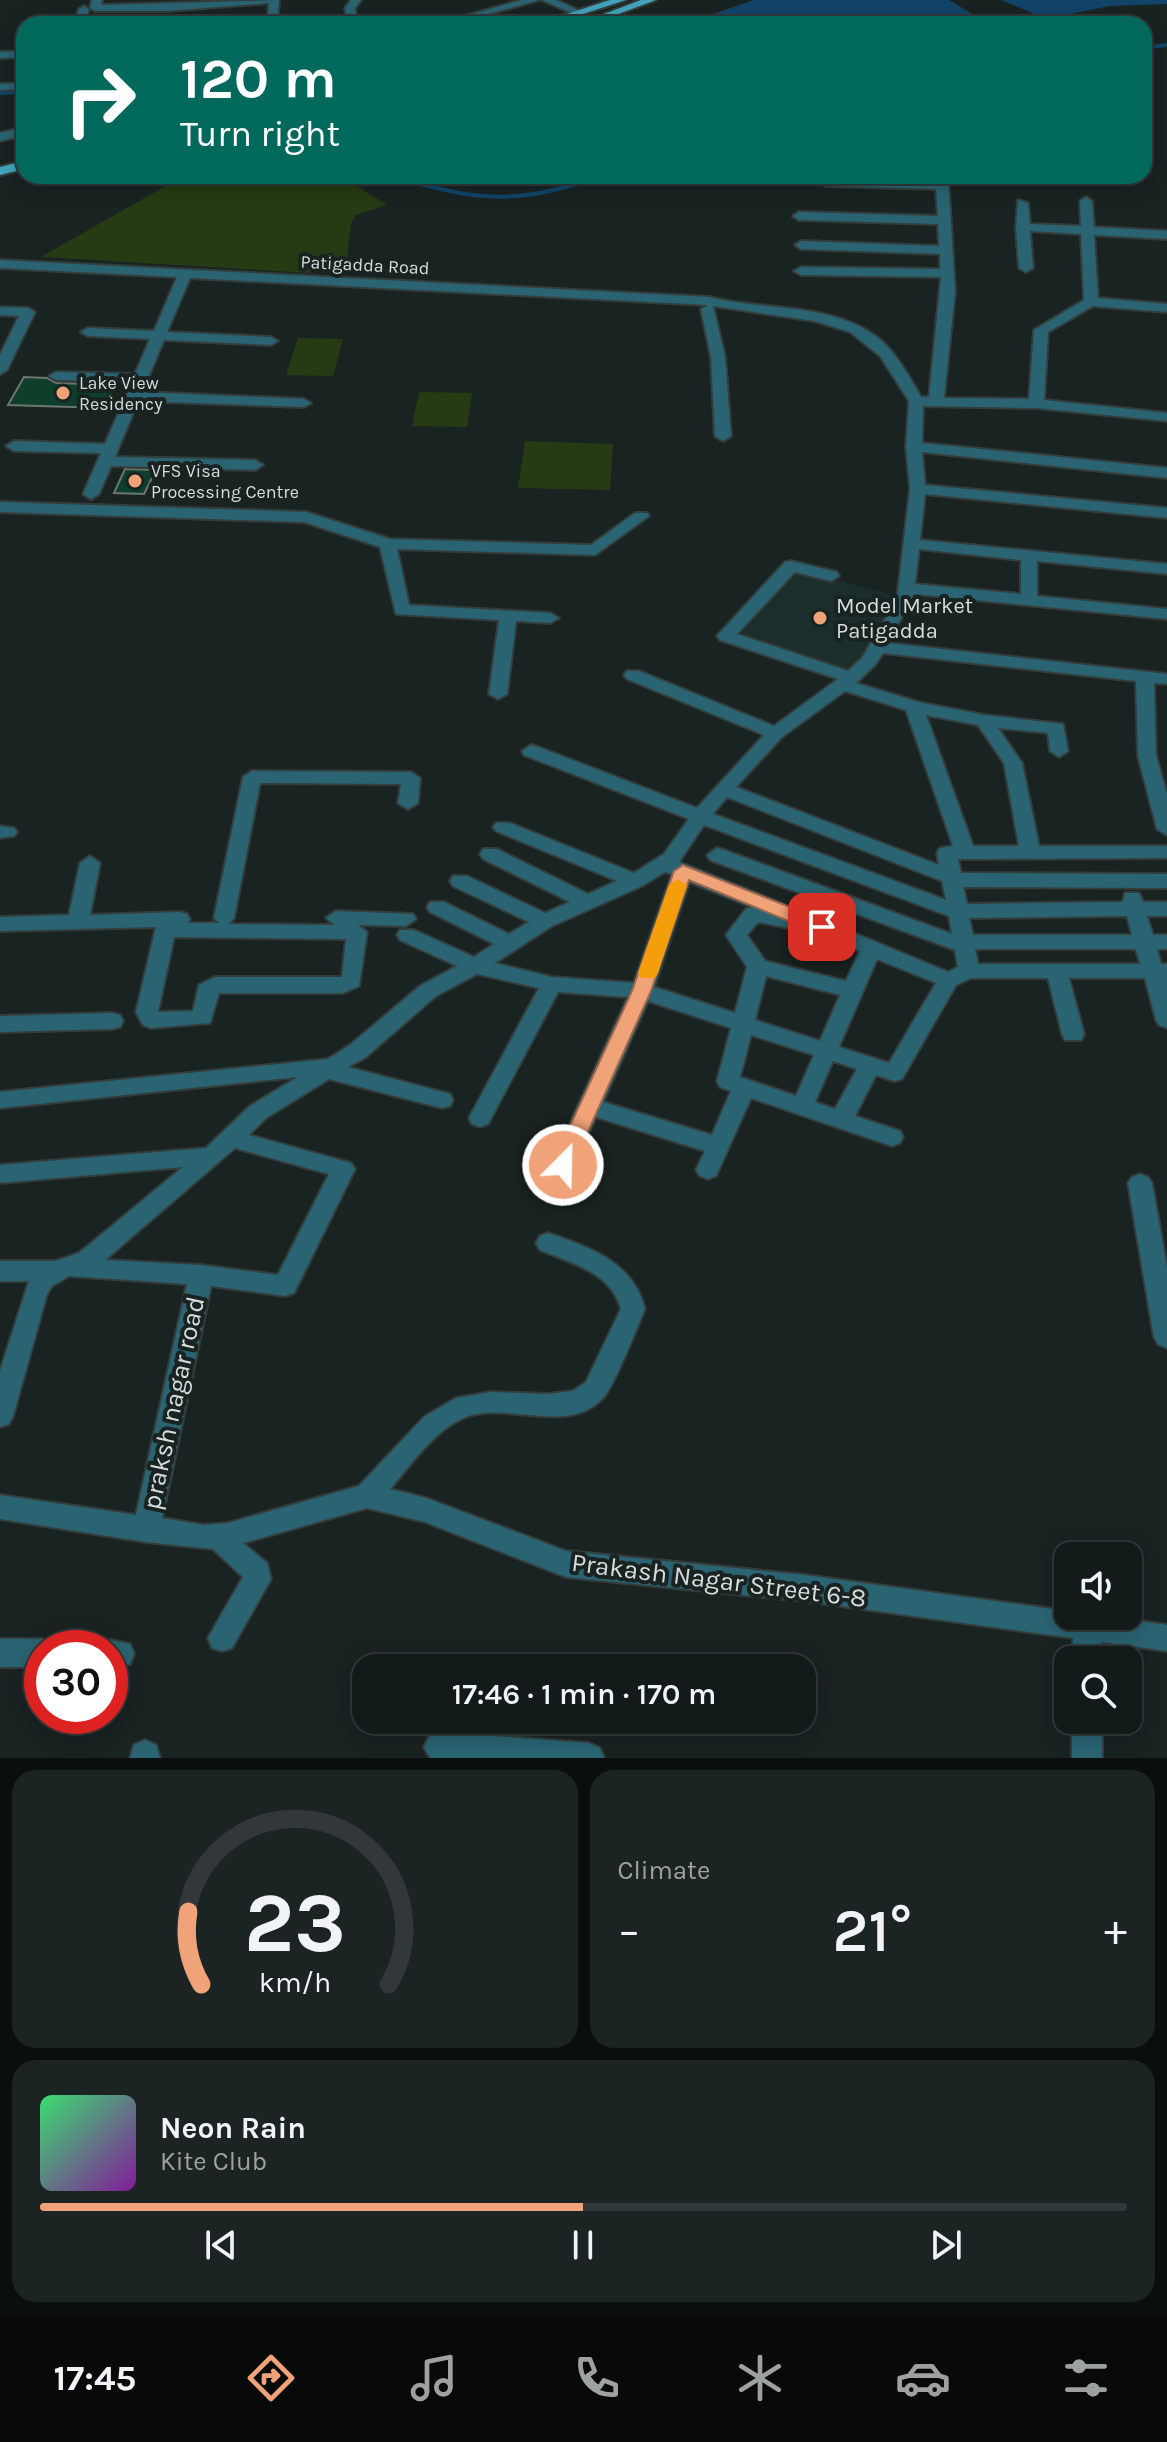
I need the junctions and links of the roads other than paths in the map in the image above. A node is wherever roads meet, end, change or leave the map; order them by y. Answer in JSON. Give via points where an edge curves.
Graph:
{"nodes":[{"id":1,"x":97,"y":0,"type":"edge"},
{"id":2,"x":274,"y":0,"type":"edge"},
{"id":3,"x":534,"y":0,"type":"edge"},
{"id":4,"x":547,"y":0,"type":"edge"},
{"id":5,"x":621,"y":0,"type":"edge"},
{"id":6,"x":651,"y":0,"type":"edge"},
{"id":7,"x":84,"y":9,"type":"dead end"},
{"id":8,"x":82,"y":16,"type":"edge"},
{"id":9,"x":472,"y":16,"type":"edge"},
{"id":10,"x":572,"y":16,"type":"edge"},
{"id":11,"x":584,"y":16,"type":"edge"},
{"id":12,"x":589,"y":16,"type":"edge"},
{"id":13,"x":942,"y":184,"type":"edge"},
{"id":14,"x":1086,"y":201,"type":"dead end"},
{"id":15,"x":1022,"y":203,"type":"dead end"},
{"id":16,"x":799,"y":216,"type":"dead end"},
{"id":17,"x":945,"y":220,"type":"junction"},
{"id":18,"x":1022,"y":227,"type":"junction"},
{"id":19,"x":1087,"y":230,"type":"junction"},
{"id":20,"x":1167,"y":235,"type":"edge"},
{"id":21,"x":801,"y":245,"type":"dead end"},
{"id":22,"x":945,"y":250,"type":"junction"},
{"id":23,"x":0,"y":264,"type":"edge"},
{"id":24,"x":1026,"y":268,"type":"dead end"},
{"id":25,"x":801,"y":271,"type":"dead end"},
{"id":26,"x":0,"y":273,"type":"edge"},
{"id":27,"x":947,"y":273,"type":"junction"},
{"id":28,"x":183,"y":278,"type":"junction"},
{"id":29,"x":515,"y":296,"type":"junction"},
{"id":30,"x":1091,"y":302,"type":"junction"},
{"id":31,"x":727,"y":307,"type":"junction"},
{"id":32,"x":1167,"y":308,"type":"edge"},
{"id":33,"x":708,"y":309,"type":"junction"},
{"id":34,"x":0,"y":311,"type":"edge"},
{"id":35,"x":88,"y":332,"type":"dead end"},
{"id":36,"x":159,"y":335,"type":"junction"},
{"id":37,"x":271,"y":341,"type":"dead end"},
{"id":38,"x":0,"y":370,"type":"edge"},
{"id":39,"x":56,"y":376,"type":"dead end"},
{"id":40,"x":141,"y":378,"type":"junction"},
{"id":41,"x":133,"y":396,"type":"junction"},
{"id":42,"x":926,"y":401,"type":"junction"},
{"id":43,"x":304,"y":403,"type":"dead end"},
{"id":44,"x":1036,"y":404,"type":"junction"},
{"id":45,"x":1167,"y":417,"type":"edge"},
{"id":46,"x":723,"y":436,"type":"dead end"},
{"id":47,"x":14,"y":446,"type":"dead end"},
{"id":48,"x":914,"y":447,"type":"junction"},
{"id":49,"x":108,"y":455,"type":"junction"},
{"id":50,"x":255,"y":465,"type":"dead end"},
{"id":51,"x":1167,"y":473,"type":"edge"},
{"id":52,"x":918,"y":489,"type":"junction"},
{"id":53,"x":91,"y":494,"type":"dead end"},
{"id":54,"x":0,"y":507,"type":"edge"},
{"id":55,"x":1167,"y":513,"type":"edge"},
{"id":56,"x":641,"y":516,"type":"dead end"},
{"id":57,"x":388,"y":544,"type":"junction"},
{"id":58,"x":913,"y":544,"type":"junction"},
{"id":59,"x":1029,"y":556,"type":"junction"},
{"id":60,"x":1167,"y":569,"type":"edge"},
{"id":61,"x":831,"y":576,"type":"dead end"},
{"id":62,"x":908,"y":588,"type":"junction"},
{"id":63,"x":1029,"y":600,"type":"junction"},
{"id":64,"x":1167,"y":614,"type":"edge"},
{"id":65,"x":508,"y":616,"type":"junction"},
{"id":66,"x":550,"y":618,"type":"dead end"},
{"id":67,"x":879,"y":647,"type":"junction"},
{"id":68,"x":633,"y":675,"type":"dead end"},
{"id":69,"x":1145,"y":676,"type":"junction"},
{"id":70,"x":1167,"y":679,"type":"edge"},
{"id":71,"x":846,"y":681,"type":"junction"},
{"id":72,"x":498,"y":694,"type":"dead end"},
{"id":73,"x":914,"y":707,"type":"junction"},
{"id":74,"x":984,"y":721,"type":"junction"},
{"id":75,"x":776,"y":733,"type":"junction"},
{"id":76,"x":531,"y":751,"type":"dead end"},
{"id":77,"x":1059,"y":751,"type":"dead end"},
{"id":78,"x":724,"y":789,"type":"junction"},
{"id":79,"x":408,"y":803,"type":"dead end"},
{"id":80,"x":700,"y":817,"type":"junction"},
{"id":81,"x":503,"y":827,"type":"dead end"},
{"id":82,"x":1167,"y":829,"type":"edge"},
{"id":83,"x":737,"y":831,"type":"junction"},
{"id":84,"x":1032,"y":852,"type":"junction"},
{"id":85,"x":1120,"y":852,"type":"junction"},
{"id":86,"x":1167,"y":852,"type":"edge"},
{"id":87,"x":965,"y":853,"type":"junction"},
{"id":88,"x":490,"y":854,"type":"dead end"},
{"id":89,"x":717,"y":855,"type":"junction"},
{"id":90,"x":817,"y":860,"type":"junction"},
{"id":91,"x":90,"y":863,"type":"dead end"},
{"id":92,"x":681,"y":871,"type":"junction"},
{"id":93,"x":952,"y":879,"type":"junction"},
{"id":94,"x":460,"y":881,"type":"dead end"},
{"id":95,"x":635,"y":881,"type":"junction"},
{"id":96,"x":1041,"y":881,"type":"junction"},
{"id":97,"x":1127,"y":881,"type":"junction"},
{"id":98,"x":1167,"y":881,"type":"edge"},
{"id":99,"x":798,"y":885,"type":"junction"},
{"id":100,"x":898,"y":890,"type":"junction"},
{"id":101,"x":587,"y":902,"type":"junction"},
{"id":102,"x":437,"y":907,"type":"dead end"},
{"id":103,"x":1135,"y":909,"type":"junction"},
{"id":104,"x":1167,"y":909,"type":"edge"},
{"id":105,"x":777,"y":910,"type":"junction"},
{"id":106,"x":956,"y":911,"type":"junction"},
{"id":107,"x":1048,"y":911,"type":"junction"},
{"id":108,"x":880,"y":915,"type":"junction"},
{"id":109,"x":224,"y":918,"type":"junction"},
{"id":110,"x":78,"y":921,"type":"junction"},
{"id":111,"x":545,"y":921,"type":"junction"},
{"id":112,"x":0,"y":924,"type":"edge"},
{"id":113,"x":166,"y":925,"type":"junction"},
{"id":114,"x":358,"y":925,"type":"junction"},
{"id":115,"x":822,"y":927,"type":"junction"},
{"id":116,"x":1056,"y":942,"type":"junction"},
{"id":117,"x":1144,"y":942,"type":"junction"},
{"id":118,"x":1167,"y":942,"type":"edge"},
{"id":119,"x":510,"y":943,"type":"junction"},
{"id":120,"x":963,"y":944,"type":"junction"},
{"id":121,"x":866,"y":946,"type":"junction"},
{"id":122,"x":475,"y":966,"type":"junction"},
{"id":123,"x":758,"y":967,"type":"junction"},
{"id":124,"x":1060,"y":970,"type":"junction"},
{"id":125,"x":1160,"y":970,"type":"edge"},
{"id":126,"x":969,"y":971,"type":"junction"},
{"id":127,"x":948,"y":980,"type":"junction"},
{"id":128,"x":552,"y":984,"type":"junction"},
{"id":129,"x":851,"y":990,"type":"junction"},
{"id":130,"x":642,"y":991,"type":"junction"},
{"id":131,"x":1167,"y":1020,"type":"edge"},
{"id":132,"x":112,"y":1021,"type":"dead end"},
{"id":133,"x":742,"y":1021,"type":"junction"},
{"id":134,"x":0,"y":1024,"type":"edge"},
{"id":135,"x":1073,"y":1034,"type":"dead end"},
{"id":136,"x":826,"y":1049,"type":"junction"},
{"id":137,"x":870,"y":1065,"type":"junction"},
{"id":138,"x":330,"y":1068,"type":"junction"},
{"id":139,"x":744,"y":1087,"type":"junction"},
{"id":140,"x":0,"y":1100,"type":"edge"},
{"id":141,"x":442,"y":1100,"type":"dead end"},
{"id":142,"x":803,"y":1105,"type":"junction"},
{"id":143,"x":588,"y":1106,"type":"junction"},
{"id":144,"x":480,"y":1118,"type":"dead end"},
{"id":145,"x":842,"y":1118,"type":"junction"},
{"id":146,"x":892,"y":1137,"type":"dead end"},
{"id":147,"x":229,"y":1138,"type":"junction"},
{"id":148,"x":718,"y":1146,"type":"junction"},
{"id":149,"x":212,"y":1156,"type":"junction"},
{"id":150,"x":563,"y":1165,"type":"dead end"},
{"id":151,"x":708,"y":1170,"type":"dead end"},
{"id":152,"x":0,"y":1174,"type":"edge"},
{"id":153,"x":1140,"y":1183,"type":"dead end"},
{"id":154,"x":548,"y":1243,"type":"dead end"},
{"id":155,"x":63,"y":1269,"type":"junction"},
{"id":156,"x":0,"y":1271,"type":"edge"},
{"id":157,"x":1162,"y":1271,"type":"edge"},
{"id":158,"x":201,"y":1275,"type":"junction"},
{"id":159,"x":1167,"y":1337,"type":"edge"},
{"id":160,"x":4,"y":1388,"type":"edge"},
{"id":161,"x":0,"y":1416,"type":"edge"},
{"id":162,"x":367,"y":1496,"type":"junction"},
{"id":163,"x":0,"y":1507,"type":"edge"},
{"id":164,"x":146,"y":1530,"type":"junction"},
{"id":165,"x":220,"y":1536,"type":"junction"},
{"id":166,"x":1054,"y":1624,"type":"edge"},
{"id":167,"x":1096,"y":1630,"type":"edge"},
{"id":168,"x":222,"y":1638,"type":"dead end"},
{"id":169,"x":1167,"y":1638,"type":"edge"},
{"id":170,"x":0,"y":1653,"type":"edge"},
{"id":171,"x":24,"y":1653,"type":"edge"},
{"id":172,"x":1087,"y":1734,"type":"edge"},
{"id":173,"x":439,"y":1747,"type":"dead end"},
{"id":174,"x":589,"y":1758,"type":"edge"},
{"id":175,"x":1087,"y":1758,"type":"edge"}],
"edges":[{"from":1,"to":2,"type":"street","via":[[95,8]]},
{"from":3,"to":9,"type":"street"},
{"from":4,"to":10,"type":"street"},
{"from":5,"to":11,"type":"main road"},
{"from":6,"to":12,"type":"main road"},
{"from":7,"to":8,"type":"street"},
{"from":13,"to":17,"type":"street"},
{"from":14,"to":19,"type":"street"},
{"from":15,"to":18,"type":"street"},
{"from":16,"to":17,"type":"street"},
{"from":17,"to":22,"type":"street"},
{"from":18,"to":19,"type":"street"},
{"from":18,"to":24,"type":"street"},
{"from":19,"to":20,"type":"street"},
{"from":19,"to":30,"type":"street"},
{"from":21,"to":22,"type":"street"},
{"from":22,"to":27,"type":"street"},
{"from":23,"to":28,"type":"street","name":"Patigadda Road"},
{"from":25,"to":27,"type":"street"},
{"from":26,"to":28,"type":"street","name":"Patigadda Road"},
{"from":27,"to":42,"type":"street"},
{"from":28,"to":29,"type":"street","name":"Patigadda Road"},
{"from":28,"to":36,"type":"street"},
{"from":29,"to":31,"type":"street","name":"Patigadda Road","via":[[709,301]]},
{"from":29,"to":33,"type":"street","name":"Patigadda Road"},
{"from":30,"to":32,"type":"street"},
{"from":30,"to":44,"type":"street","via":[[1041,330]]},
{"from":31,"to":33,"type":"street","name":"Patigadda Road"},
{"from":31,"to":42,"type":"street","name":"Patigadda Road","via":[[805,316],[865,335]]},
{"from":33,"to":46,"type":"street","via":[[718,357]]},
{"from":34,"to":38,"type":"street","via":[[28,312]]},
{"from":35,"to":36,"type":"street"},
{"from":36,"to":37,"type":"street"},
{"from":36,"to":40,"type":"street"},
{"from":39,"to":40,"type":"street"},
{"from":40,"to":41,"type":"street"},
{"from":41,"to":43,"type":"street"},
{"from":41,"to":49,"type":"street"},
{"from":42,"to":44,"type":"street"},
{"from":42,"to":48,"type":"street"},
{"from":44,"to":45,"type":"street"},
{"from":47,"to":49,"type":"street"},
{"from":48,"to":51,"type":"street"},
{"from":48,"to":52,"type":"street"},
{"from":49,"to":50,"type":"street"},
{"from":49,"to":53,"type":"street"},
{"from":52,"to":55,"type":"street"},
{"from":52,"to":58,"type":"street"},
{"from":54,"to":57,"type":"street","via":[[306,517]]},
{"from":56,"to":57,"type":"street","via":[[595,550]]},
{"from":57,"to":65,"type":"street","via":[[402,610]]},
{"from":58,"to":59,"type":"street"},
{"from":58,"to":62,"type":"street"},
{"from":59,"to":60,"type":"street"},
{"from":59,"to":63,"type":"street"},
{"from":61,"to":71,"type":"street","via":[[791,566],[726,636]]},
{"from":62,"to":63,"type":"street"},
{"from":62,"to":67,"type":"street"},
{"from":63,"to":64,"type":"street"},
{"from":65,"to":66,"type":"street"},
{"from":65,"to":72,"type":"street"},
{"from":67,"to":69,"type":"street"},
{"from":67,"to":71,"type":"street"},
{"from":68,"to":75,"type":"street"},
{"from":69,"to":70,"type":"street"},
{"from":69,"to":82,"type":"street","via":[[1147,756]]},
{"from":71,"to":73,"type":"street"},
{"from":71,"to":75,"type":"street"},
{"from":73,"to":74,"type":"street"},
{"from":73,"to":87,"type":"street"},
{"from":74,"to":77,"type":"street","via":[[1057,728]]},
{"from":74,"to":84,"type":"street","via":[[1013,763]]},
{"from":75,"to":78,"type":"street"},
{"from":76,"to":80,"type":"street"},
{"from":78,"to":80,"type":"street"},
{"from":78,"to":93,"type":"street"},
{"from":79,"to":109,"type":"street","via":[[411,778],[252,777]]},
{"from":80,"to":83,"type":"street"},
{"from":80,"to":92,"type":"street"},
{"from":81,"to":95,"type":"street"},
{"from":83,"to":89,"type":"street"},
{"from":83,"to":90,"type":"street"},
{"from":84,"to":85,"type":"street"},
{"from":84,"to":87,"type":"street"},
{"from":84,"to":96,"type":"street"},
{"from":85,"to":86,"type":"street"},
{"from":85,"to":97,"type":"street"},
{"from":87,"to":93,"type":"street","via":[[947,853]]},
{"from":88,"to":101,"type":"street"},
{"from":89,"to":92,"type":"street"},
{"from":89,"to":99,"type":"street"},
{"from":90,"to":99,"type":"street"},
{"from":90,"to":100,"type":"street"},
{"from":91,"to":110,"type":"street"},
{"from":92,"to":95,"type":"street"},
{"from":92,"to":105,"type":"street"},
{"from":92,"to":130,"type":"street"},
{"from":93,"to":96,"type":"street"},
{"from":93,"to":106,"type":"street"},
{"from":94,"to":111,"type":"street"},
{"from":95,"to":101,"type":"street"},
{"from":96,"to":97,"type":"street"},
{"from":96,"to":107,"type":"street"},
{"from":97,"to":98,"type":"street"},
{"from":97,"to":103,"type":"street"},
{"from":99,"to":105,"type":"street"},
{"from":99,"to":108,"type":"street"},
{"from":100,"to":106,"type":"street"},
{"from":100,"to":108,"type":"street"},
{"from":101,"to":111,"type":"street"},
{"from":102,"to":119,"type":"street"},
{"from":103,"to":104,"type":"street"},
{"from":103,"to":107,"type":"street"},
{"from":103,"to":117,"type":"street"},
{"from":105,"to":115,"type":"street"},
{"from":106,"to":107,"type":"street"},
{"from":106,"to":120,"type":"street"},
{"from":107,"to":116,"type":"street"},
{"from":108,"to":120,"type":"street"},
{"from":108,"to":121,"type":"street"},
{"from":109,"to":113,"type":"street"},
{"from":109,"to":114,"type":"street"},
{"from":110,"to":112,"type":"street"},
{"from":110,"to":113,"type":"street"},
{"from":111,"to":119,"type":"street"},
{"from":113,"to":114,"type":"street"},
{"from":113,"to":114,"type":"street","via":[[147,1012],[151,1020],[202,1018],[207,990],[215,985],[349,984]]},
{"from":114,"to":122,"type":"street","via":[[407,927]]},
{"from":115,"to":121,"type":"street"},
{"from":115,"to":123,"type":"street","via":[[753,914],[736,935]]},
{"from":116,"to":117,"type":"street"},
{"from":116,"to":120,"type":"street"},
{"from":116,"to":124,"type":"street"},
{"from":117,"to":118,"type":"street"},
{"from":117,"to":125,"type":"street"},
{"from":119,"to":122,"type":"street"},
{"from":120,"to":126,"type":"street"},
{"from":121,"to":127,"type":"street"},
{"from":121,"to":129,"type":"street"},
{"from":122,"to":128,"type":"street"},
{"from":122,"to":138,"type":"street","via":[[428,991]]},
{"from":123,"to":129,"type":"street"},
{"from":123,"to":133,"type":"street"},
{"from":124,"to":125,"type":"street"},
{"from":124,"to":126,"type":"street"},
{"from":124,"to":135,"type":"street"},
{"from":125,"to":131,"type":"street"},
{"from":126,"to":127,"type":"street"},
{"from":127,"to":137,"type":"street","via":[[894,1073]]},
{"from":128,"to":130,"type":"street"},
{"from":128,"to":144,"type":"street"},
{"from":129,"to":136,"type":"street"},
{"from":130,"to":133,"type":"street"},
{"from":130,"to":143,"type":"street"},
{"from":132,"to":134,"type":"street"},
{"from":133,"to":136,"type":"street"},
{"from":133,"to":139,"type":"street","via":[[728,1081]]},
{"from":136,"to":137,"type":"street"},
{"from":136,"to":142,"type":"street"},
{"from":137,"to":145,"type":"street"},
{"from":138,"to":140,"type":"street"},
{"from":138,"to":141,"type":"street"},
{"from":138,"to":147,"type":"street","via":[[258,1112]]},
{"from":139,"to":142,"type":"street"},
{"from":139,"to":148,"type":"street"},
{"from":142,"to":145,"type":"street"},
{"from":143,"to":148,"type":"street"},
{"from":143,"to":150,"type":"street"},
{"from":145,"to":146,"type":"street"},
{"from":147,"to":149,"type":"street"},
{"from":147,"to":158,"type":"street","via":[[343,1169],[285,1286]]},
{"from":148,"to":151,"type":"street"},
{"from":149,"to":152,"type":"street"},
{"from":149,"to":155,"type":"street","via":[[99,1252]]},
{"from":153,"to":157,"type":"street"},
{"from":154,"to":162,"type":"street","via":[[614,1272],[631,1295],[633,1309],[595,1390],[571,1403],[455,1410],[440,1419]]},
{"from":155,"to":156,"type":"street"},
{"from":155,"to":158,"type":"street"},
{"from":155,"to":160,"type":"street","via":[[43,1279],[35,1292]]},
{"from":157,"to":159,"type":"street"},
{"from":158,"to":164,"type":"street","name":"praksh nagar road"},
{"from":160,"to":161,"type":"street"},
{"from":162,"to":165,"type":"street","name":"Prakash Nagar Street 6-8"},
{"from":162,"to":166,"type":"street","name":"Prakash Nagar Street 6-8","via":[[426,1510],[566,1564],[805,1588]]},
{"from":163,"to":164,"type":"street","name":"Prakash Nagar Street 6-8"},
{"from":164,"to":165,"type":"street","name":"Prakash Nagar Street 6-8"},
{"from":165,"to":168,"type":"street","via":[[257,1572]]},
{"from":167,"to":169,"type":"street","name":"Prakash Nagar Street 6-8"},
{"from":170,"to":171,"type":"street"},
{"from":172,"to":175,"type":"street"},
{"from":173,"to":174,"type":"street"}]}
